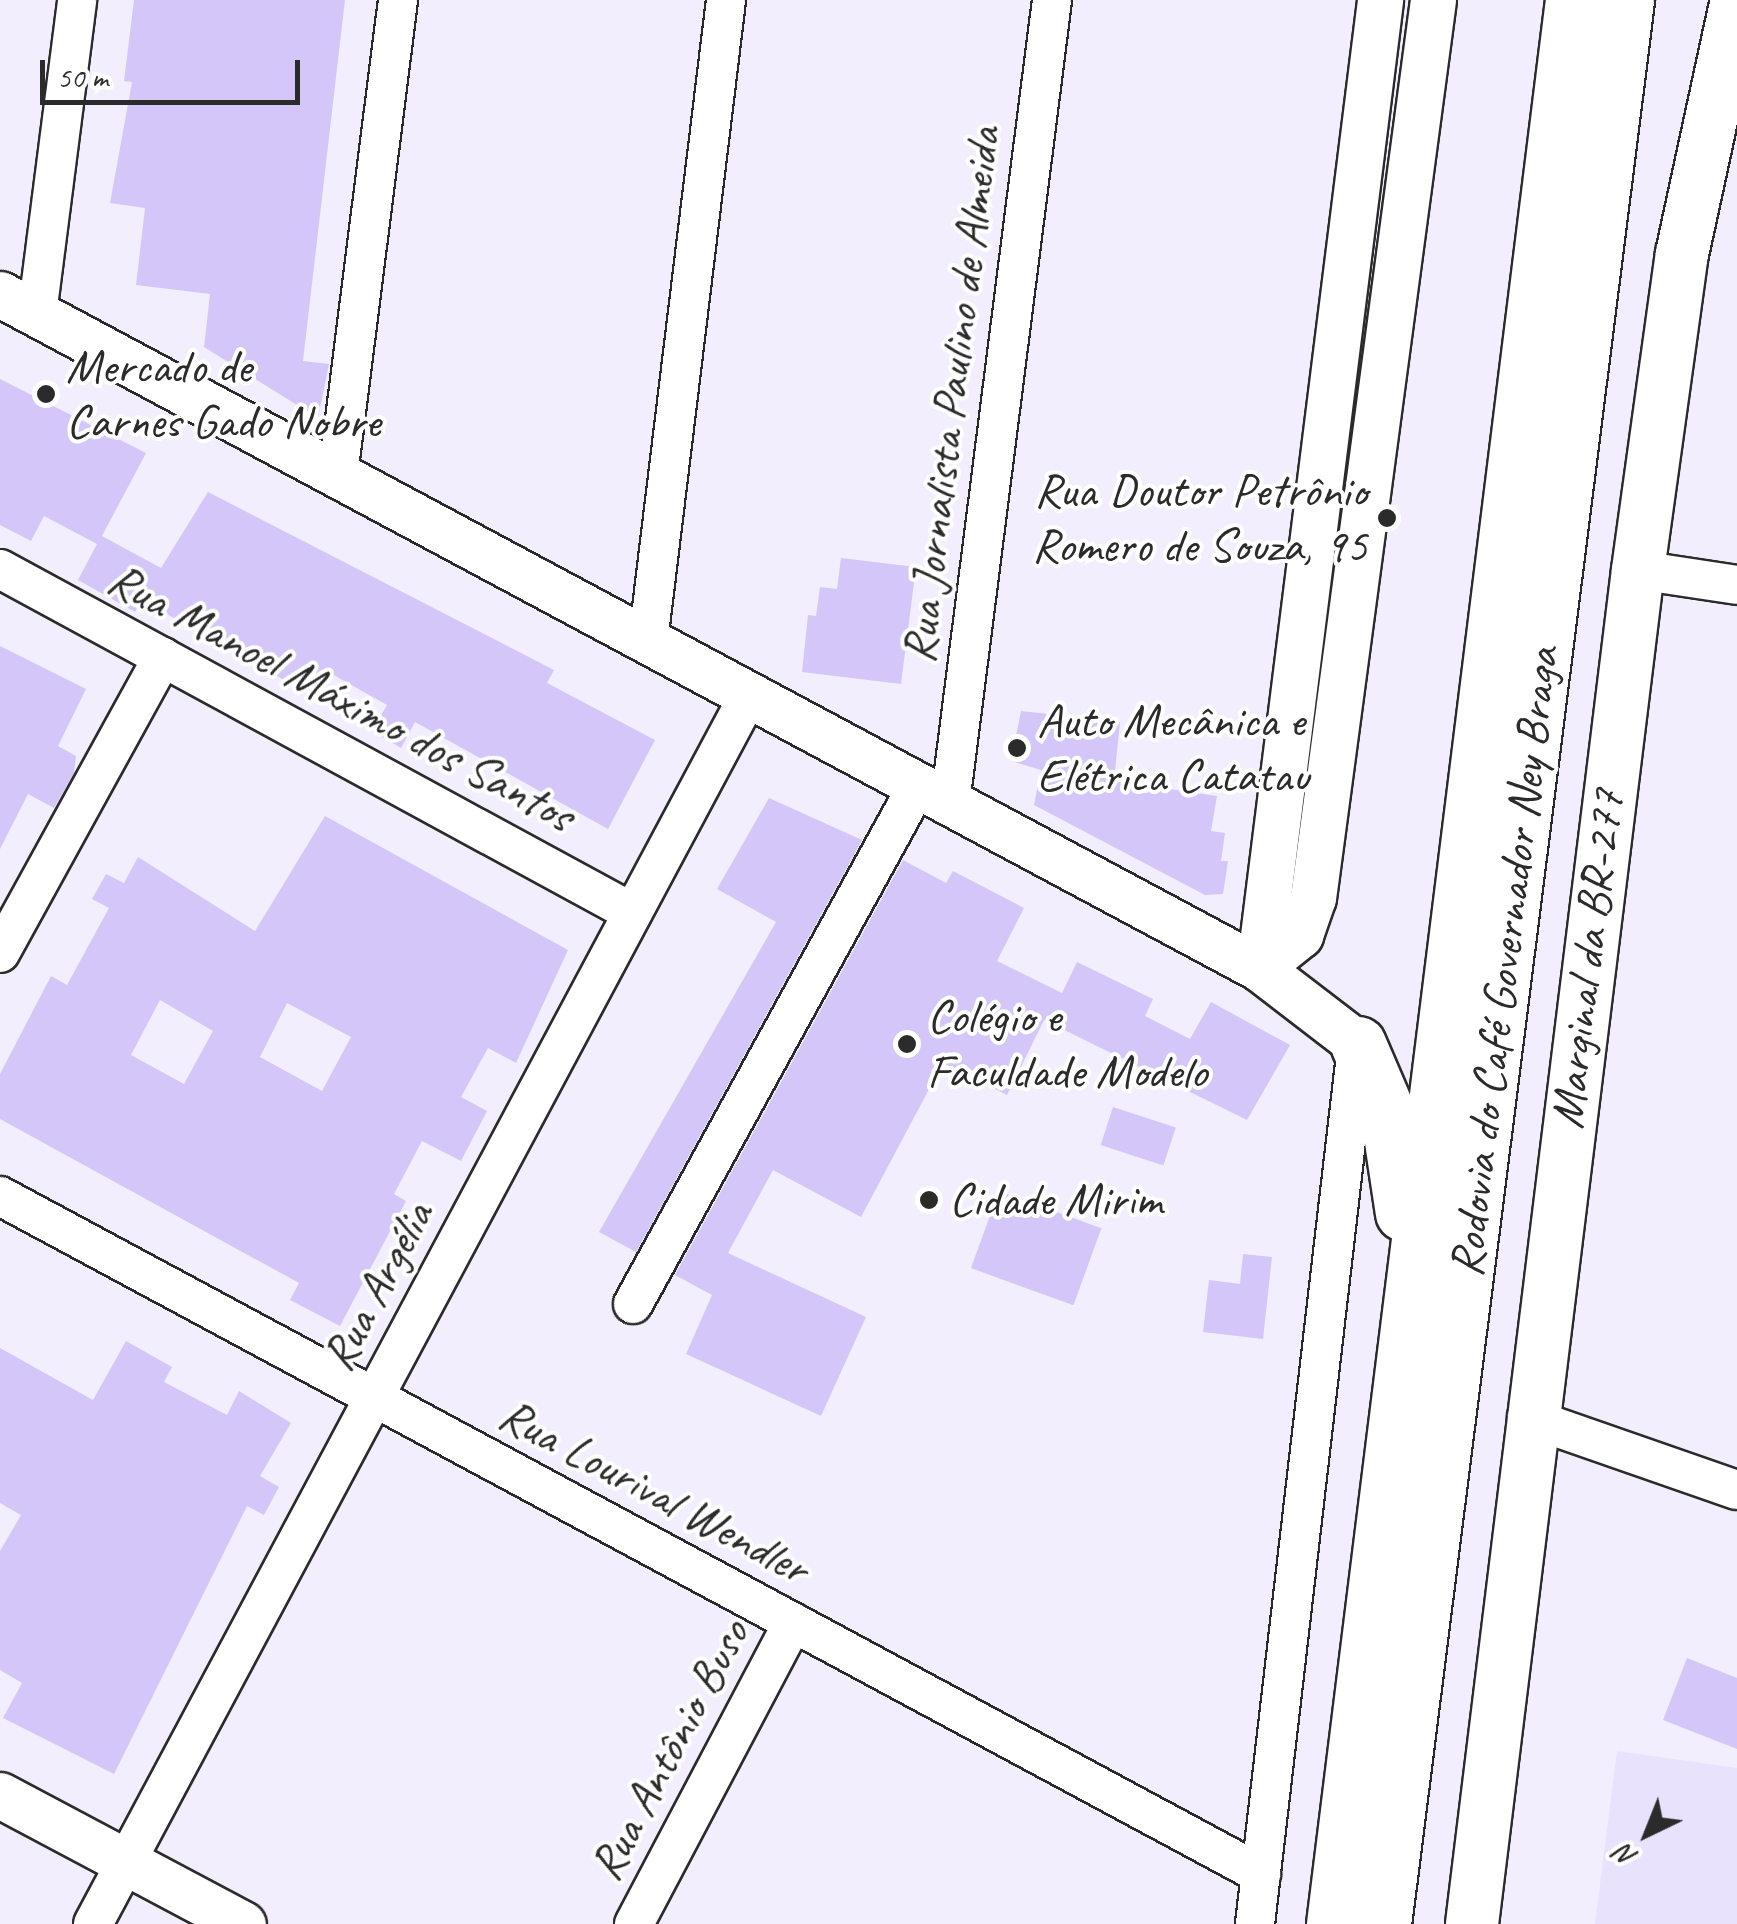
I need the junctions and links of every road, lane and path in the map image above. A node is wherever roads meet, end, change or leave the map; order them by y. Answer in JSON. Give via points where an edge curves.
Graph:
{"nodes":[{"id":1,"x":76,"y":0,"type":"edge"},
{"id":2,"x":398,"y":0,"type":"edge"},
{"id":3,"x":726,"y":0,"type":"edge"},
{"id":4,"x":1052,"y":0,"type":"edge"},
{"id":5,"x":1380,"y":0,"type":"edge"},
{"id":6,"x":1433,"y":0,"type":"edge"},
{"id":7,"x":1573,"y":0,"type":"edge"},
{"id":8,"x":1626,"y":0,"type":"edge"},
{"id":9,"x":1734,"y":21,"type":"edge"},
{"id":10,"x":19,"y":304,"type":"edge"},
{"id":11,"x":338,"y":475,"type":"junction"},
{"id":12,"x":0,"y":570,"type":"edge"},
{"id":13,"x":1638,"y":570,"type":"junction"},
{"id":14,"x":1737,"y":585,"type":"edge"},
{"id":15,"x":648,"y":641,"type":"junction"},
{"id":16,"x":163,"y":658,"type":"junction"},
{"id":17,"x":748,"y":695,"type":"junction"},
{"id":18,"x":934,"y":794,"type":"junction"},
{"id":19,"x":633,"y":913,"type":"junction"},
{"id":20,"x":0,"y":953,"type":"edge"},
{"id":21,"x":1259,"y":968,"type":"junction"},
{"id":22,"x":1358,"y":1044,"type":"junction"},
{"id":23,"x":0,"y":1196,"type":"edge"},
{"id":24,"x":1412,"y":1301,"type":"junction"},
{"id":25,"x":633,"y":1304,"type":"dead end"},
{"id":26,"x":374,"y":1397,"type":"junction"},
{"id":27,"x":1527,"y":1417,"type":"junction"},
{"id":28,"x":1737,"y":1490,"type":"edge"},
{"id":29,"x":794,"y":1622,"type":"junction"},
{"id":30,"x":0,"y":1795,"type":"edge"},
{"id":31,"x":126,"y":1862,"type":"junction"},
{"id":32,"x":1261,"y":1874,"type":"junction"},
{"id":33,"x":94,"y":1924,"type":"edge"},
{"id":34,"x":242,"y":1924,"type":"edge"},
{"id":35,"x":634,"y":1924,"type":"edge"},
{"id":36,"x":1255,"y":1924,"type":"edge"},
{"id":37,"x":1334,"y":1924,"type":"edge"},
{"id":38,"x":1383,"y":1924,"type":"edge"},
{"id":39,"x":1472,"y":1924,"type":"edge"}],
"edges":[{"from":1,"to":10,"type":"street"},
{"from":2,"to":11,"type":"street"},
{"from":3,"to":15,"type":"street"},
{"from":4,"to":18,"type":"street","name":"Rua Jornalista Paulino de Almeida"},
{"from":5,"to":21,"type":"street"},
{"from":6,"to":21,"type":"street","via":[[1313,898],[1300,935]]},
{"from":7,"to":24,"type":"highway","name":"Rodovia do Café Governador Ney Braga"},
{"from":8,"to":38,"type":"highway","name":"Rodovia do Café Governador Ney Braga"},
{"from":9,"to":13,"type":"main road","name":"Marginal da BR-277","via":[[1682,254]]},
{"from":10,"to":11,"type":"street"},
{"from":11,"to":15,"type":"street"},
{"from":12,"to":16,"type":"street","name":"Rua Manoel Máximo dos Santos"},
{"from":13,"to":14,"type":"street"},
{"from":13,"to":27,"type":"main road","name":"Marginal da BR-277"},
{"from":15,"to":17,"type":"street"},
{"from":16,"to":19,"type":"street","name":"Rua Manoel Máximo dos Santos"},
{"from":16,"to":20,"type":"street"},
{"from":17,"to":18,"type":"street"},
{"from":17,"to":19,"type":"street","name":"Rua Argélia"},
{"from":18,"to":21,"type":"street"},
{"from":18,"to":25,"type":"street"},
{"from":19,"to":26,"type":"street","name":"Rua Argélia"},
{"from":21,"to":22,"type":"street"},
{"from":22,"to":24,"type":"highway","via":[[1388,1114]]},
{"from":22,"to":32,"type":"street"},
{"from":23,"to":26,"type":"street","name":"Rua Lourival Wendler"},
{"from":24,"to":37,"type":"highway","name":"Rodovia do Café Governador Ney Braga"},
{"from":26,"to":29,"type":"street","name":"Rua Lourival Wendler"},
{"from":26,"to":31,"type":"street","name":"Rua Argélia"},
{"from":27,"to":28,"type":"street"},
{"from":27,"to":39,"type":"main road","name":"Marginal da BR-277"},
{"from":29,"to":32,"type":"street","name":"Rua Lourival Wendler"},
{"from":29,"to":35,"type":"street","name":"Rua Antônio Buso"},
{"from":30,"to":31,"type":"street"},
{"from":31,"to":33,"type":"street","name":"Rua Argélia"},
{"from":31,"to":34,"type":"street"},
{"from":32,"to":36,"type":"street"}]}
